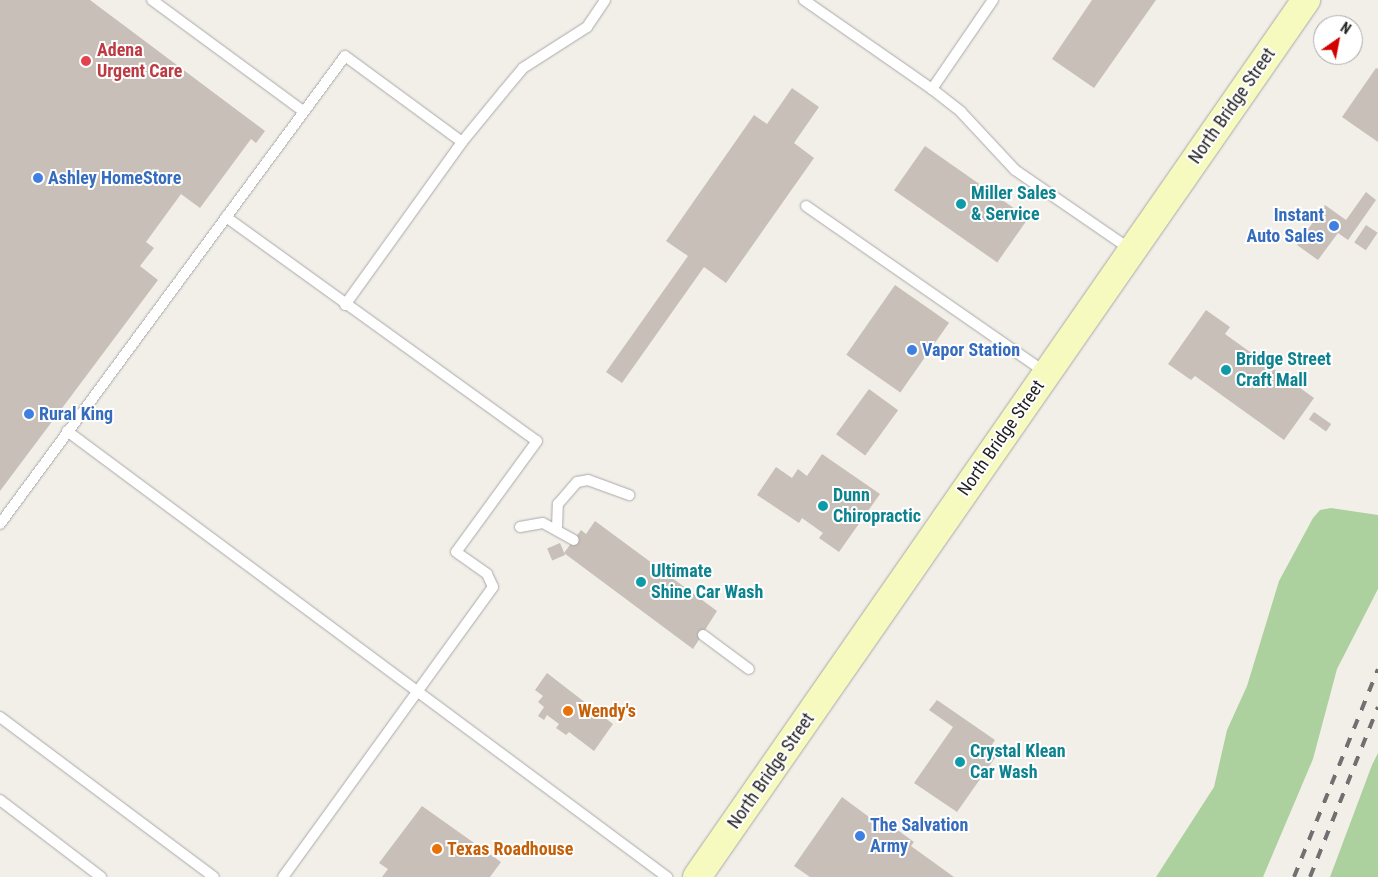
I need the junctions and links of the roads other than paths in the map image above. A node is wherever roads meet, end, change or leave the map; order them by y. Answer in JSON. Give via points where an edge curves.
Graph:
{"nodes":[{"id":1,"x":152,"y":0,"type":"edge"},
{"id":2,"x":605,"y":0,"type":"edge"},
{"id":3,"x":804,"y":0,"type":"edge"},
{"id":4,"x":993,"y":0,"type":"edge"},
{"id":5,"x":1306,"y":0,"type":"edge"},
{"id":6,"x":932,"y":89,"type":"junction"},
{"id":7,"x":303,"y":111,"type":"junction"},
{"id":8,"x":462,"y":142,"type":"junction"},
{"id":9,"x":806,"y":206,"type":"dead end"},
{"id":10,"x":226,"y":218,"type":"junction"},
{"id":11,"x":1131,"y":250,"type":"junction"},
{"id":12,"x":345,"y":305,"type":"junction"},
{"id":13,"x":1046,"y":373,"type":"junction"},
{"id":14,"x":68,"y":431,"type":"junction"},
{"id":15,"x":629,"y":495,"type":"dead end"},
{"id":16,"x":0,"y":524,"type":"edge"},
{"id":17,"x":520,"y":528,"type":"dead end"},
{"id":18,"x":557,"y":528,"type":"junction"},
{"id":19,"x":574,"y":540,"type":"dead end"},
{"id":20,"x":703,"y":636,"type":"dead end"},
{"id":21,"x":749,"y":669,"type":"dead end"},
{"id":22,"x":416,"y":692,"type":"junction"},
{"id":23,"x":0,"y":716,"type":"edge"},
{"id":24,"x":0,"y":800,"type":"edge"},
{"id":25,"x":101,"y":877,"type":"edge"},
{"id":26,"x":214,"y":877,"type":"edge"},
{"id":27,"x":283,"y":877,"type":"edge"},
{"id":28,"x":667,"y":877,"type":"edge"},
{"id":29,"x":696,"y":877,"type":"edge"}],
"edges":[{"from":1,"to":7,"type":"lane"},
{"from":2,"to":8,"type":"lane","via":[[587,27],[523,68]]},
{"from":3,"to":6,"type":"lane"},
{"from":4,"to":6,"type":"lane"},
{"from":5,"to":11,"type":"main road","name":"North Bridge Street"},
{"from":6,"to":11,"type":"lane","via":[[961,112],[1015,170]]},
{"from":7,"to":8,"type":"lane","via":[[345,56]]},
{"from":7,"to":10,"type":"lane"},
{"from":8,"to":12,"type":"lane"},
{"from":9,"to":13,"type":"lane"},
{"from":10,"to":12,"type":"lane"},
{"from":10,"to":14,"type":"lane"},
{"from":11,"to":13,"type":"main road","name":"North Bridge Street"},
{"from":12,"to":22,"type":"lane","via":[[537,441],[456,552],[487,574],[493,587]]},
{"from":13,"to":29,"type":"main road","name":"North Bridge Street"},
{"from":14,"to":16,"type":"lane"},
{"from":14,"to":22,"type":"lane"},
{"from":15,"to":18,"type":"lane","via":[[588,480],[577,482],[558,504]]},
{"from":17,"to":18,"type":"lane","via":[[543,523]]},
{"from":18,"to":19,"type":"lane"},
{"from":20,"to":21,"type":"lane"},
{"from":22,"to":27,"type":"lane"},
{"from":22,"to":28,"type":"lane"},
{"from":23,"to":26,"type":"lane"},
{"from":24,"to":25,"type":"lane"}]}
